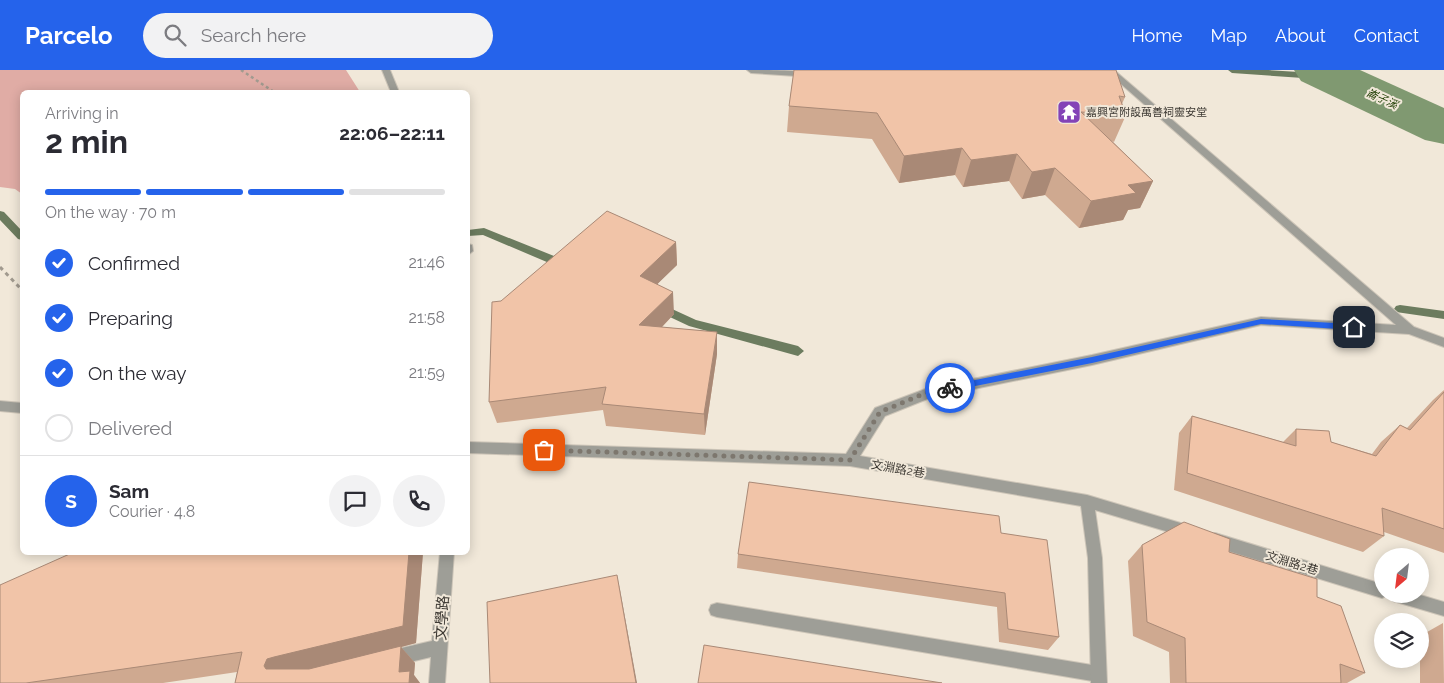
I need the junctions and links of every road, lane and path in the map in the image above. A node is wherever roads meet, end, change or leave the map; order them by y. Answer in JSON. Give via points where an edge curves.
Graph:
{"nodes":[{"id":1,"x":241,"y":70,"type":"edge"},
{"id":2,"x":386,"y":70,"type":"edge"},
{"id":3,"x":751,"y":70,"type":"edge"},
{"id":4,"x":1109,"y":70,"type":"edge"},
{"id":5,"x":814,"y":74,"type":"edge"},
{"id":6,"x":271,"y":90,"type":"edge"},
{"id":7,"x":394,"y":90,"type":"edge"},
{"id":8,"x":0,"y":267,"type":"edge"},
{"id":9,"x":20,"y":288,"type":"edge"},
{"id":10,"x":1410,"y":330,"type":"junction"},
{"id":11,"x":1444,"y":344,"type":"edge"},
{"id":12,"x":0,"y":406,"type":"edge"},
{"id":13,"x":20,"y":408,"type":"edge"},
{"id":14,"x":470,"y":448,"type":"edge"},
{"id":15,"x":850,"y":460,"type":"junction"},
{"id":16,"x":1087,"y":501,"type":"junction"},
{"id":17,"x":447,"y":555,"type":"edge"},
{"id":18,"x":1374,"y":588,"type":"edge"},
{"id":19,"x":1424,"y":603,"type":"edge"},
{"id":20,"x":1444,"y":609,"type":"edge"},
{"id":21,"x":717,"y":610,"type":"dead end"},
{"id":22,"x":439,"y":647,"type":"junction"},
{"id":23,"x":376,"y":663,"type":"edge"},
{"id":24,"x":1099,"y":679,"type":"edge"},
{"id":25,"x":437,"y":683,"type":"edge"}],
"edges":[{"from":1,"to":6,"type":"path"},
{"from":2,"to":7,"type":"street"},
{"from":3,"to":5,"type":"street"},
{"from":4,"to":10,"type":"street"},
{"from":8,"to":9,"type":"path"},
{"from":10,"to":11,"type":"street"},
{"from":10,"to":15,"type":"street","via":[[1261,321],[1092,360],[928,392],[880,412]]},
{"from":12,"to":13,"type":"street"},
{"from":14,"to":15,"type":"street","name":"文淵路2巷"},
{"from":15,"to":16,"type":"street","name":"文淵路2巷"},
{"from":16,"to":18,"type":"street","name":"文淵路2巷"},
{"from":16,"to":24,"type":"street","via":[[1095,558]]},
{"from":17,"to":22,"type":"street","name":"文學路"},
{"from":19,"to":20,"type":"street"},
{"from":21,"to":24,"type":"street"},
{"from":22,"to":23,"type":"street"},
{"from":22,"to":25,"type":"street","name":"文學路"}]}
